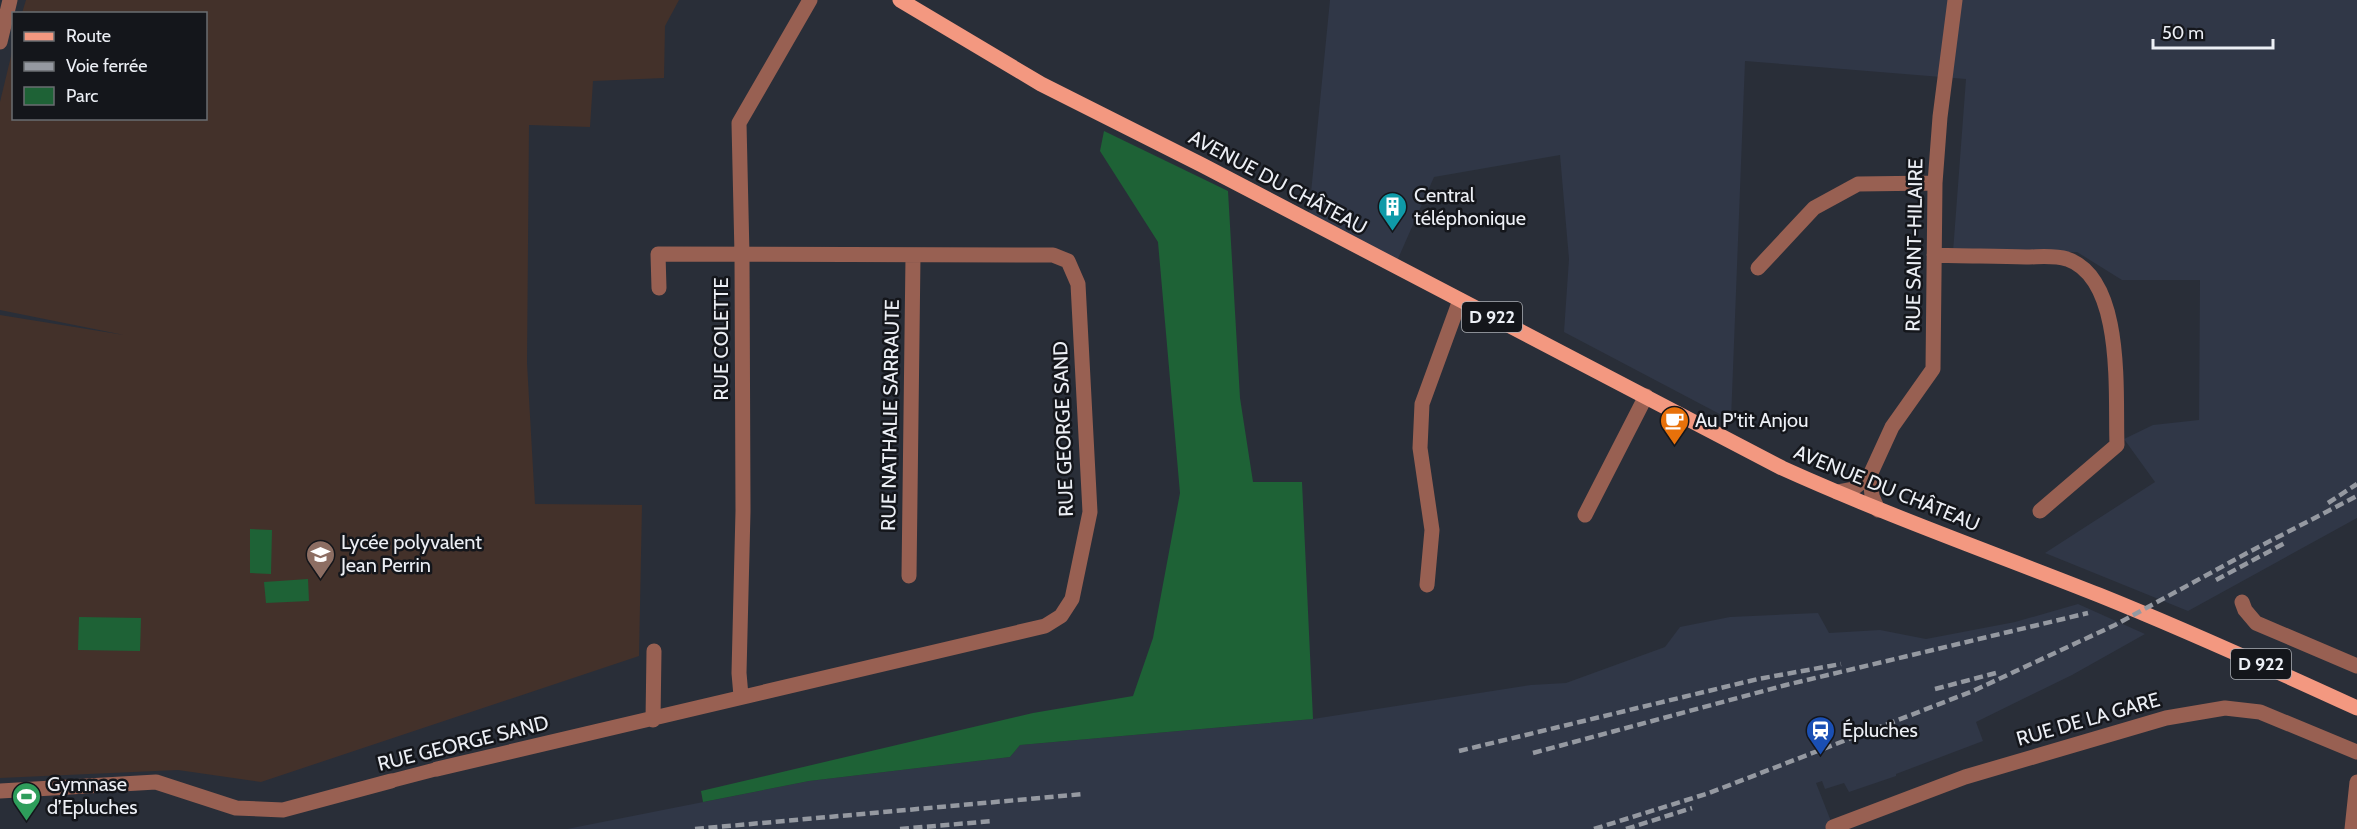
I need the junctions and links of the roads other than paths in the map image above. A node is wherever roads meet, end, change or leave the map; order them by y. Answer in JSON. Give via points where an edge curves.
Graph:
{"nodes":[{"id":1,"x":10,"y":0,"type":"edge"},
{"id":2,"x":810,"y":0,"type":"edge"},
{"id":3,"x":900,"y":0,"type":"edge"},
{"id":4,"x":1955,"y":0,"type":"edge"},
{"id":5,"x":0,"y":42,"type":"edge"},
{"id":6,"x":1935,"y":183,"type":"junction"},
{"id":7,"x":742,"y":255,"type":"junction"},
{"id":8,"x":1934,"y":255,"type":"junction"},
{"id":9,"x":913,"y":256,"type":"junction"},
{"id":10,"x":1758,"y":268,"type":"dead end"},
{"id":11,"x":658,"y":288,"type":"dead end"},
{"id":12,"x":1460,"y":300,"type":"junction"},
{"id":13,"x":1646,"y":396,"type":"junction"},
{"id":14,"x":1870,"y":475,"type":"junction"},
{"id":15,"x":1837,"y":492,"type":"junction"},
{"id":16,"x":1878,"y":510,"type":"junction"},
{"id":17,"x":2040,"y":512,"type":"dead end"},
{"id":18,"x":1586,"y":515,"type":"dead end"},
{"id":19,"x":909,"y":576,"type":"dead end"},
{"id":20,"x":1427,"y":585,"type":"dead end"},
{"id":21,"x":2242,"y":602,"type":"dead end"},
{"id":22,"x":654,"y":651,"type":"dead end"},
{"id":23,"x":2357,"y":666,"type":"edge"},
{"id":24,"x":741,"y":696,"type":"junction"},
{"id":25,"x":2357,"y":708,"type":"edge"},
{"id":26,"x":653,"y":720,"type":"junction"},
{"id":27,"x":2357,"y":752,"type":"edge"},
{"id":28,"x":437,"y":769,"type":"joint"},
{"id":29,"x":391,"y":781,"type":"joint"},
{"id":30,"x":2357,"y":782,"type":"edge"},
{"id":31,"x":0,"y":790,"type":"edge"},
{"id":32,"x":1833,"y":827,"type":"dead end"},
{"id":33,"x":2352,"y":829,"type":"edge"}],
"edges":[{"from":1,"to":5,"type":"street"},
{"from":2,"to":7,"type":"street","name":"RUE COLETTE","via":[[739,123]]},
{"from":3,"to":12,"type":"main road","name":"AVENUE DU CHÂTEAU","number":"D 922","via":[[1041,84]]},
{"from":4,"to":6,"type":"street","name":"RUE SAINT-HILAIRE"},
{"from":6,"to":8,"type":"street","name":"RUE SAINT-HILAIRE"},
{"from":6,"to":10,"type":"street","via":[[1858,184],[1814,208]]},
{"from":7,"to":9,"type":"street","name":"RUE GEORGE SAND"},
{"from":7,"to":11,"type":"street","name":"RUE GEORGE SAND","via":[[658,254]]},
{"from":7,"to":24,"type":"street","name":"RUE COLETTE"},
{"from":8,"to":14,"type":"street","name":"RUE SAINT-HILAIRE","via":[[1932,369],[1892,426]]},
{"from":8,"to":17,"type":"street","via":[[2059,257],[2089,275],[2105,299],[2113,340],[2117,445]]},
{"from":9,"to":19,"type":"street","name":"RUE NATHALIE SARRAUTE"},
{"from":9,"to":24,"type":"street","name":"RUE GEORGE SAND","via":[[1053,255],[1068,261],[1078,284],[1090,512],[1072,599],[1061,616],[1045,626]]},
{"from":12,"to":13,"type":"main road","name":"AVENUE DU CHÂTEAU","number":"D 922"},
{"from":12,"to":20,"type":"street","via":[[1422,404],[1420,448],[1432,530]]},
{"from":13,"to":15,"type":"main road","name":"AVENUE DU CHÂTEAU","number":"D 922","via":[[1782,468]]},
{"from":13,"to":18,"type":"street"},
{"from":14,"to":15,"type":"street","via":[[1853,489]]},
{"from":14,"to":16,"type":"street"},
{"from":15,"to":16,"type":"main road","name":"AVENUE DU CHÂTEAU","number":"D 922"},
{"from":16,"to":25,"type":"main road","name":"AVENUE DU CHÂTEAU","number":"D 922","via":[[2101,596]]},
{"from":21,"to":23,"type":"street","via":[[2256,623]]},
{"from":22,"to":26,"type":"street"},
{"from":24,"to":26,"type":"street","name":"RUE GEORGE SAND"},
{"from":26,"to":28,"type":"street","name":"RUE GEORGE SAND"},
{"from":27,"to":32,"type":"street","name":"RUE DE LA GARE","via":[[2260,712],[2225,708],[2166,718],[1965,777]]},
{"from":28,"to":29,"type":"street","name":"RUE GEORGE SAND"},
{"from":29,"to":31,"type":"street","name":"RUE GEORGE SAND","via":[[283,810],[236,808],[156,782]]},
{"from":30,"to":33,"type":"street"}]}
